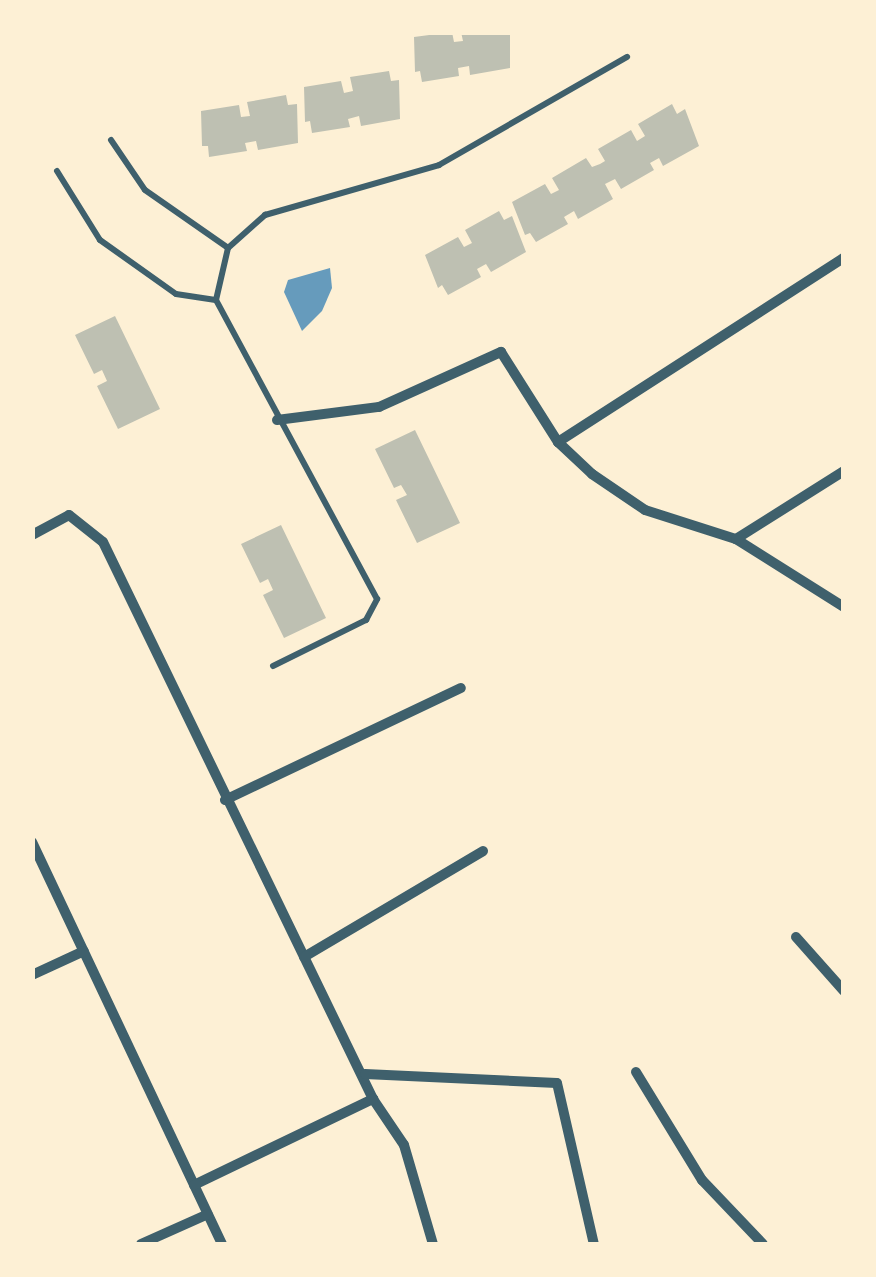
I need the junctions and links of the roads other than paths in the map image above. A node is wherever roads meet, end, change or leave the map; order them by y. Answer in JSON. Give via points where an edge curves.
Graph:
{"nodes":[{"id":1,"x":627,"y":57,"type":"dead end"},
{"id":2,"x":111,"y":140,"type":"dead end"},
{"id":3,"x":57,"y":171,"type":"dead end"},
{"id":4,"x":228,"y":248,"type":"junction"},
{"id":5,"x":844,"y":258,"type":"edge"},
{"id":6,"x":216,"y":300,"type":"junction"},
{"id":7,"x":277,"y":420,"type":"junction"},
{"id":8,"x":558,"y":442,"type":"junction"},
{"id":9,"x":844,"y":470,"type":"edge"},
{"id":10,"x":32,"y":535,"type":"edge"},
{"id":11,"x":736,"y":540,"type":"junction"},
{"id":12,"x":844,"y":607,"type":"edge"},
{"id":13,"x":273,"y":666,"type":"dead end"},
{"id":14,"x":461,"y":688,"type":"dead end"},
{"id":15,"x":225,"y":800,"type":"junction"},
{"id":16,"x":32,"y":842,"type":"edge"},
{"id":17,"x":484,"y":852,"type":"dead end"},
{"id":18,"x":796,"y":937,"type":"dead end"},
{"id":19,"x":84,"y":951,"type":"junction"},
{"id":20,"x":304,"y":957,"type":"junction"},
{"id":21,"x":32,"y":975,"type":"edge"},
{"id":22,"x":844,"y":991,"type":"edge"},
{"id":23,"x":636,"y":1072,"type":"dead end"},
{"id":24,"x":364,"y":1074,"type":"junction"},
{"id":25,"x":373,"y":1099,"type":"junction"},
{"id":26,"x":194,"y":1185,"type":"junction"},
{"id":27,"x":208,"y":1214,"type":"junction"},
{"id":28,"x":140,"y":1244,"type":"edge"},
{"id":29,"x":222,"y":1244,"type":"edge"},
{"id":30,"x":433,"y":1244,"type":"edge"},
{"id":31,"x":594,"y":1244,"type":"edge"},
{"id":32,"x":763,"y":1244,"type":"edge"}],
"edges":[{"from":1,"to":4,"type":"lane","via":[[439,165],[266,215]]},
{"from":2,"to":4,"type":"lane","via":[[145,190]]},
{"from":3,"to":6,"type":"lane","via":[[100,240],[176,294]]},
{"from":4,"to":6,"type":"lane"},
{"from":5,"to":8,"type":"street"},
{"from":6,"to":7,"type":"lane"},
{"from":7,"to":8,"type":"street","via":[[379,406],[500,352]]},
{"from":7,"to":13,"type":"lane","via":[[377,599],[366,620]]},
{"from":8,"to":11,"type":"street","via":[[646,510]]},
{"from":9,"to":11,"type":"street"},
{"from":10,"to":15,"type":"street","via":[[70,516],[103,542]]},
{"from":11,"to":12,"type":"street"},
{"from":14,"to":15,"type":"street"},
{"from":15,"to":20,"type":"street"},
{"from":16,"to":19,"type":"street"},
{"from":17,"to":20,"type":"street"},
{"from":18,"to":22,"type":"street"},
{"from":19,"to":21,"type":"street"},
{"from":19,"to":26,"type":"street"},
{"from":20,"to":24,"type":"street"},
{"from":23,"to":32,"type":"street","via":[[702,1180]]},
{"from":24,"to":25,"type":"street"},
{"from":24,"to":31,"type":"street","via":[[557,1083]]},
{"from":25,"to":26,"type":"street"},
{"from":25,"to":30,"type":"street","via":[[404,1145]]},
{"from":26,"to":27,"type":"street"},
{"from":27,"to":28,"type":"street"},
{"from":27,"to":29,"type":"street"}]}
